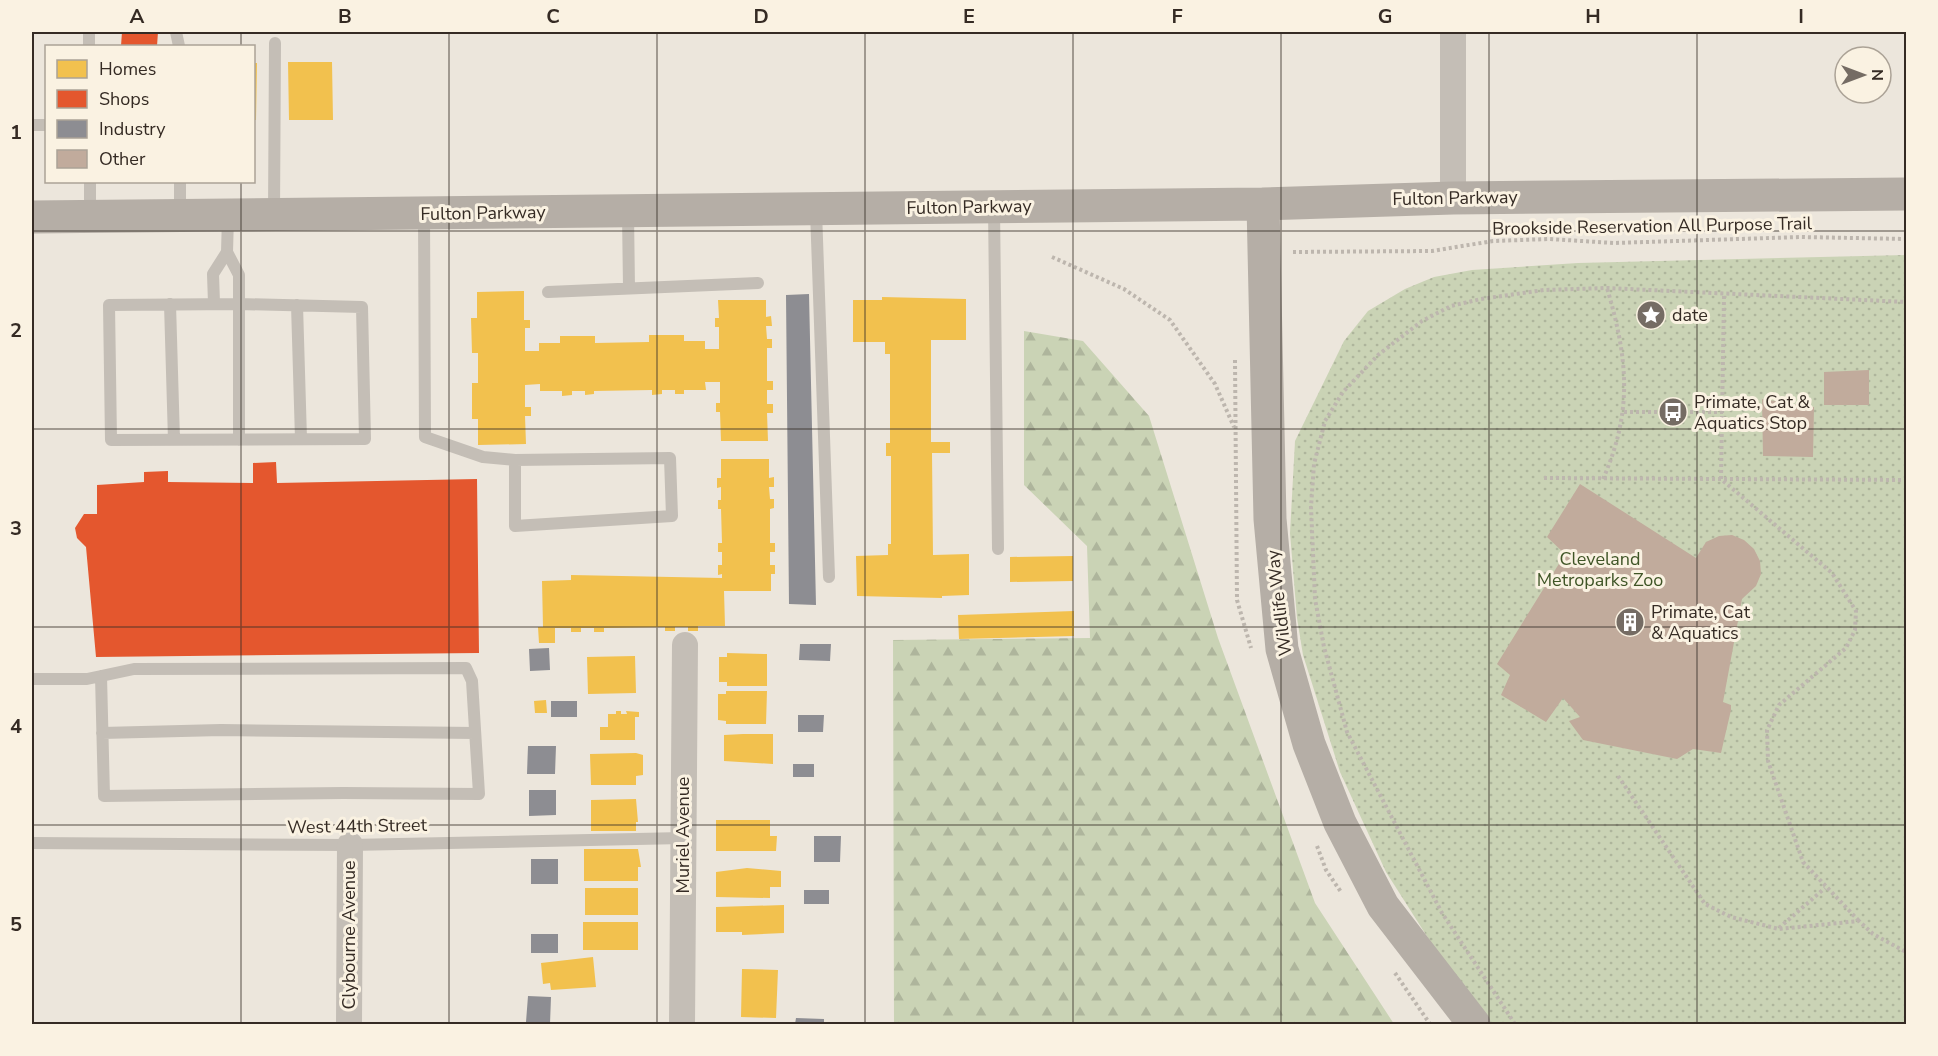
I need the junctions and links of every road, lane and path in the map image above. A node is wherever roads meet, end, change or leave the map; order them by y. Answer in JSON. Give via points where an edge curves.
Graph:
{"nodes":[{"id":1,"x":1453,"y":32,"type":"edge"},
{"id":2,"x":275,"y":43,"type":"dead end"},
{"id":3,"x":90,"y":183,"type":"edge"},
{"id":4,"x":180,"y":183,"type":"edge"},
{"id":5,"x":1906,"y":194,"type":"edge"},
{"id":6,"x":1453,"y":198,"type":"junction"},
{"id":7,"x":1263,"y":204,"type":"junction"},
{"id":8,"x":994,"y":207,"type":"junction"},
{"id":9,"x":816,"y":209,"type":"junction"},
{"id":10,"x":628,"y":211,"type":"junction"},
{"id":11,"x":424,"y":213,"type":"junction"},
{"id":12,"x":228,"y":215,"type":"junction"},
{"id":13,"x":274,"y":215,"type":"junction"},
{"id":14,"x":180,"y":216,"type":"junction"},
{"id":15,"x":32,"y":217,"type":"edge"},
{"id":16,"x":90,"y":217,"type":"junction"},
{"id":17,"x":1906,"y":239,"type":"edge"},
{"id":18,"x":227,"y":252,"type":"junction"},
{"id":19,"x":1290,"y":252,"type":"dead end"},
{"id":20,"x":1052,"y":257,"type":"dead end"},
{"id":21,"x":758,"y":282,"type":"dead end"},
{"id":22,"x":629,"y":288,"type":"junction"},
{"id":23,"x":1607,"y":288,"type":"junction"},
{"id":24,"x":548,"y":292,"type":"dead end"},
{"id":25,"x":1724,"y":296,"type":"junction"},
{"id":26,"x":1906,"y":302,"type":"edge"},
{"id":27,"x":214,"y":303,"type":"junction"},
{"id":28,"x":170,"y":304,"type":"junction"},
{"id":29,"x":239,"y":304,"type":"junction"},
{"id":30,"x":297,"y":305,"type":"junction"},
{"id":31,"x":1624,"y":412,"type":"junction"},
{"id":32,"x":1723,"y":412,"type":"junction"},
{"id":33,"x":1235,"y":430,"type":"dead end"},
{"id":34,"x":301,"y":439,"type":"junction"},
{"id":35,"x":174,"y":440,"type":"junction"},
{"id":36,"x":239,"y":440,"type":"junction"},
{"id":37,"x":515,"y":460,"type":"junction"},
{"id":38,"x":1544,"y":478,"type":"dead end"},
{"id":39,"x":1603,"y":479,"type":"junction"},
{"id":40,"x":1721,"y":479,"type":"junction"},
{"id":41,"x":1906,"y":480,"type":"edge"},
{"id":42,"x":998,"y":549,"type":"dead end"},
{"id":43,"x":829,"y":577,"type":"dead end"},
{"id":44,"x":685,"y":645,"type":"dead end"},
{"id":45,"x":101,"y":676,"type":"junction"},
{"id":46,"x":32,"y":680,"type":"edge"},
{"id":47,"x":102,"y":733,"type":"junction"},
{"id":48,"x":475,"y":733,"type":"junction"},
{"id":49,"x":1618,"y":776,"type":"dead end"},
{"id":50,"x":683,"y":838,"type":"junction"},
{"id":51,"x":32,"y":843,"type":"edge"},
{"id":52,"x":350,"y":845,"type":"junction"},
{"id":53,"x":1825,"y":888,"type":"junction"},
{"id":54,"x":1859,"y":921,"type":"junction"},
{"id":55,"x":1779,"y":929,"type":"junction"},
{"id":56,"x":1906,"y":952,"type":"edge"},
{"id":57,"x":349,"y":1024,"type":"edge"},
{"id":58,"x":682,"y":1024,"type":"edge"},
{"id":59,"x":1474,"y":1024,"type":"edge"},
{"id":60,"x":1515,"y":1024,"type":"edge"}],
"edges":[{"from":1,"to":6,"type":"street"},
{"from":2,"to":13,"type":"lane"},
{"from":3,"to":16,"type":"lane"},
{"from":4,"to":14,"type":"lane"},
{"from":5,"to":6,"type":"street","name":"Fulton Parkway"},
{"from":6,"to":7,"type":"street","name":"Fulton Parkway"},
{"from":7,"to":8,"type":"street","name":"Fulton Parkway"},
{"from":7,"to":59,"type":"street","name":"Wildlife Way","via":[[1270,519],[1282,649],[1309,744],[1340,823],[1383,906]]},
{"from":8,"to":9,"type":"street","name":"Fulton Parkway"},
{"from":8,"to":42,"type":"lane"},
{"from":9,"to":10,"type":"street","name":"Fulton Parkway"},
{"from":9,"to":43,"type":"lane"},
{"from":10,"to":11,"type":"street","name":"Fulton Parkway"},
{"from":10,"to":22,"type":"lane"},
{"from":11,"to":13,"type":"street","name":"Fulton Parkway"},
{"from":11,"to":37,"type":"lane","via":[[425,437],[483,457]]},
{"from":12,"to":13,"type":"street","name":"Fulton Parkway"},
{"from":12,"to":14,"type":"street","name":"Fulton Parkway"},
{"from":12,"to":18,"type":"lane"},
{"from":14,"to":16,"type":"street","name":"Fulton Parkway"},
{"from":15,"to":16,"type":"street","name":"Fulton Parkway"},
{"from":17,"to":19,"type":"path","name":"Brookside Reservation All Purpose Trail","via":[[1801,237],[1614,243],[1549,239],[1493,241],[1432,251]]},
{"from":18,"to":27,"type":"lane","via":[[213,274]]},
{"from":18,"to":29,"type":"lane","via":[[239,275]]},
{"from":20,"to":33,"type":"path","via":[[1124,289],[1170,320],[1215,384]]},
{"from":21,"to":22,"type":"lane"},
{"from":22,"to":24,"type":"lane"},
{"from":23,"to":25,"type":"path"},
{"from":23,"to":31,"type":"path","via":[[1623,357]]},
{"from":23,"to":60,"type":"path","via":[[1544,290],[1480,299],[1451,306],[1422,321],[1378,355],[1342,392],[1325,421],[1314,464],[1311,507],[1316,599],[1324,647],[1347,732],[1442,913]]},
{"from":25,"to":26,"type":"path"},
{"from":25,"to":32,"type":"path"},
{"from":27,"to":28,"type":"lane"},
{"from":27,"to":29,"type":"lane"},
{"from":28,"to":35,"type":"lane"},
{"from":28,"to":35,"type":"lane","via":[[109,305],[111,440]]},
{"from":29,"to":30,"type":"lane"},
{"from":29,"to":36,"type":"lane"},
{"from":30,"to":34,"type":"lane"},
{"from":30,"to":34,"type":"lane","via":[[362,307],[365,439]]},
{"from":31,"to":32,"type":"path"},
{"from":31,"to":39,"type":"path","via":[[1617,447]]},
{"from":32,"to":40,"type":"path"},
{"from":34,"to":36,"type":"lane"},
{"from":35,"to":36,"type":"lane"},
{"from":37,"to":37,"type":"lane","via":[[670,458],[672,516],[515,526]]},
{"from":38,"to":39,"type":"path"},
{"from":39,"to":40,"type":"path"},
{"from":40,"to":41,"type":"path"},
{"from":40,"to":53,"type":"path","via":[[1832,573],[1856,611],[1855,630],[1846,648],[1779,705],[1767,730],[1768,761],[1792,835],[1803,862]]},
{"from":44,"to":50,"type":"street","name":"Muriel Avenue"},
{"from":45,"to":46,"type":"lane"},
{"from":45,"to":47,"type":"lane"},
{"from":45,"to":48,"type":"lane","via":[[134,669],[170,668],[466,668],[472,681]]},
{"from":47,"to":48,"type":"lane"},
{"from":47,"to":48,"type":"lane","via":[[104,796],[479,794]]},
{"from":49,"to":55,"type":"path","via":[[1705,904],[1731,917]]},
{"from":50,"to":52,"type":"lane","name":"West 44th Street"},
{"from":50,"to":58,"type":"street","name":"Muriel Avenue"},
{"from":51,"to":52,"type":"lane","name":"West 44th Street"},
{"from":52,"to":57,"type":"street","name":"Clybourne Avenue"},
{"from":53,"to":54,"type":"path"},
{"from":53,"to":55,"type":"path"},
{"from":54,"to":55,"type":"path"},
{"from":54,"to":56,"type":"path","via":[[1873,934]]}]}
